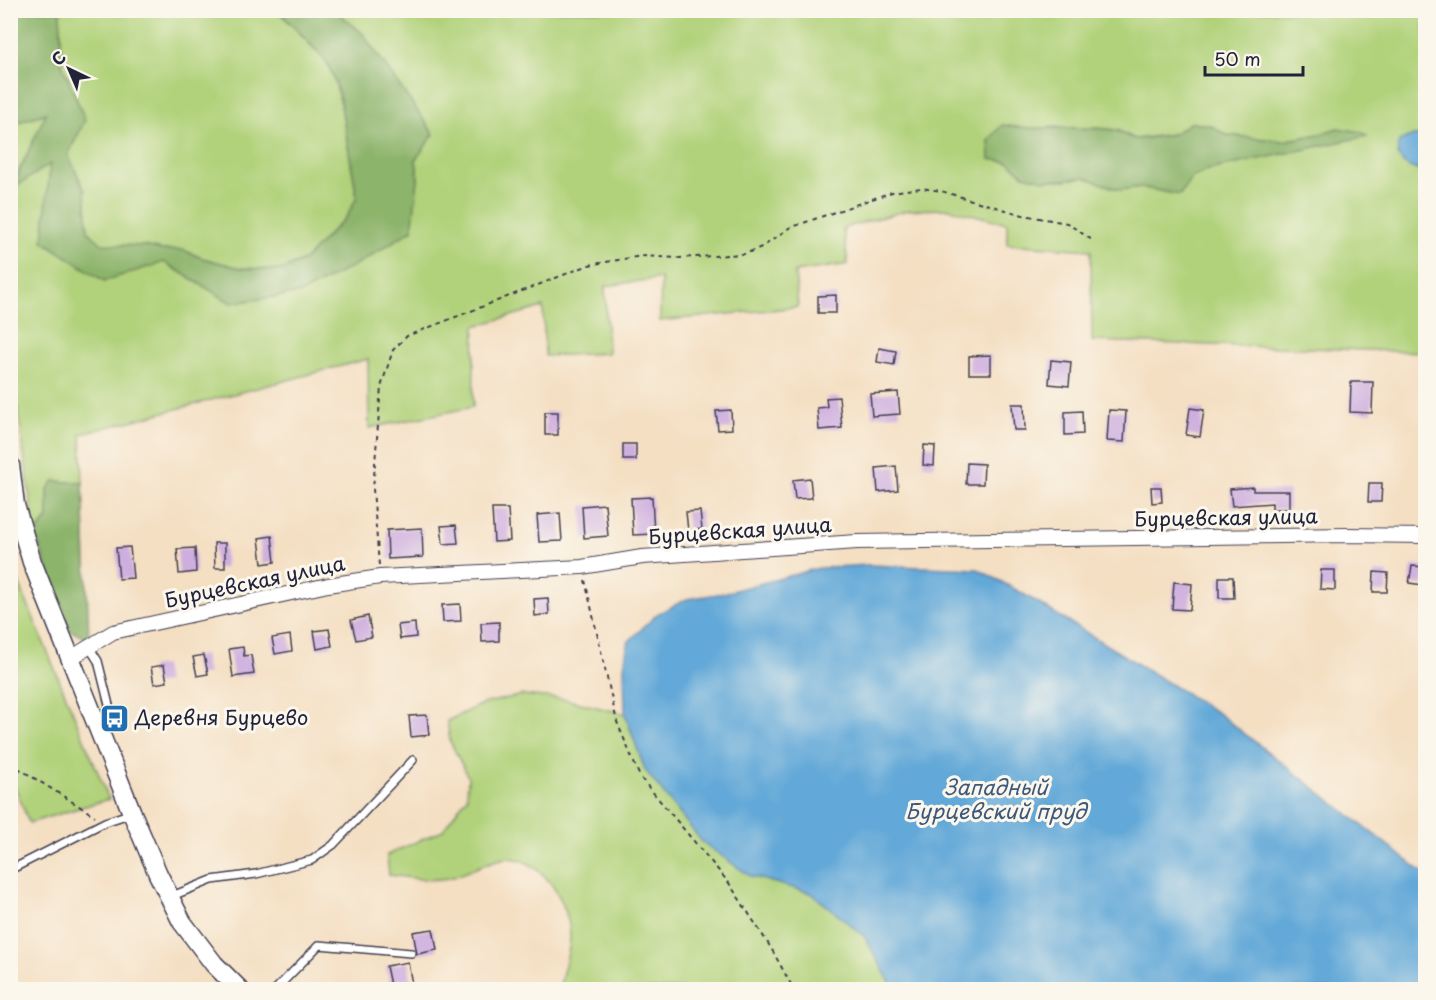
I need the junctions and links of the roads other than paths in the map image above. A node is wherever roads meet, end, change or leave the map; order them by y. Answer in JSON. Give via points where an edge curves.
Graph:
{"nodes":[{"id":1,"x":10,"y":465,"type":"edge"},
{"id":2,"x":1425,"y":536,"type":"edge"},
{"id":3,"x":89,"y":647,"type":"junction"},
{"id":4,"x":71,"y":658,"type":"junction"},
{"id":5,"x":104,"y":741,"type":"junction"},
{"id":6,"x":413,"y":760,"type":"dead end"},
{"id":7,"x":132,"y":813,"type":"junction"},
{"id":8,"x":10,"y":870,"type":"edge"},
{"id":9,"x":169,"y":897,"type":"junction"},
{"id":10,"x":411,"y":953,"type":"dead end"},
{"id":11,"x":240,"y":990,"type":"edge"},
{"id":12,"x":274,"y":990,"type":"edge"}],
"edges":[{"from":1,"to":4,"type":"street","via":[[15,505],[32,562]]},
{"from":2,"to":3,"type":"street","name":"Бурцевская улица","via":[[857,542],[642,557],[582,567],[380,577],[113,632]]},
{"from":3,"to":4,"type":"street","name":"Бурцевская улица"},
{"from":3,"to":5,"type":"lane","via":[[98,661],[110,705]]},
{"from":4,"to":5,"type":"street"},
{"from":5,"to":7,"type":"street"},
{"from":6,"to":9,"type":"lane","via":[[333,845],[312,860],[212,880]]},
{"from":7,"to":8,"type":"lane","via":[[105,822]]},
{"from":7,"to":9,"type":"street"},
{"from":9,"to":11,"type":"street","via":[[182,922],[214,964]]},
{"from":10,"to":12,"type":"lane","via":[[319,945]]}]}
